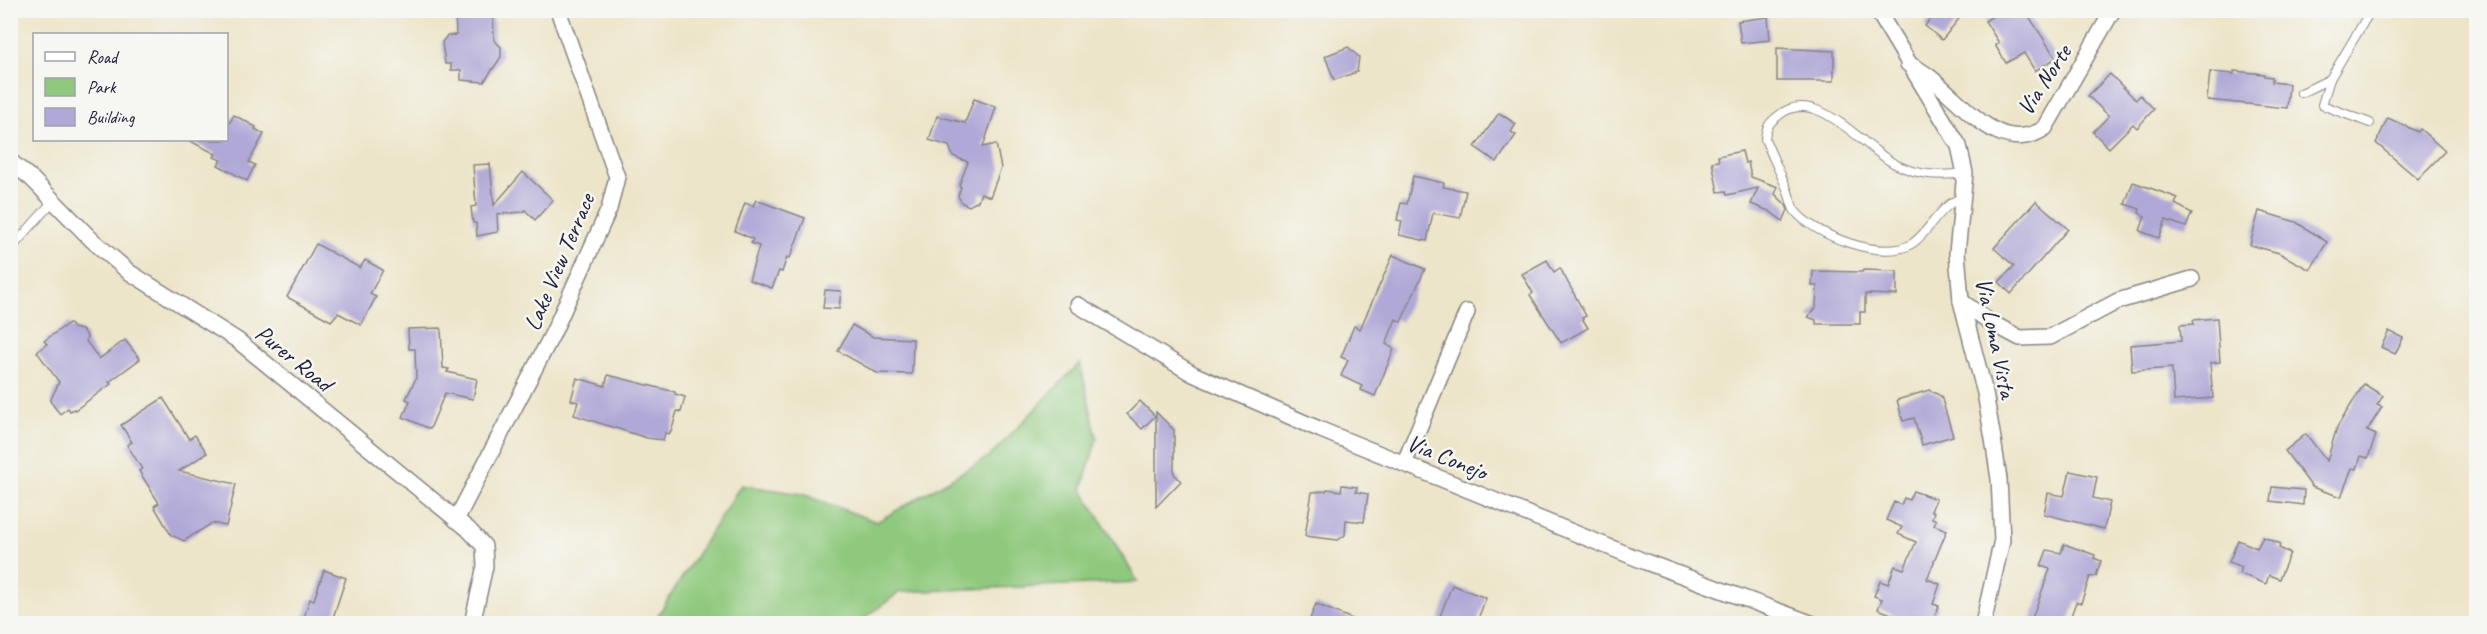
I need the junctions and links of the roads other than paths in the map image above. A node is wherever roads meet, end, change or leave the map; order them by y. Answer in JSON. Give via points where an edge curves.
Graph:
{"nodes":[{"id":1,"x":558,"y":10,"type":"edge"},
{"id":2,"x":1877,"y":10,"type":"edge"},
{"id":3,"x":2113,"y":10,"type":"edge"},
{"id":4,"x":2371,"y":10,"type":"edge"},
{"id":5,"x":1908,"y":64,"type":"junction"},
{"id":6,"x":2330,"y":79,"type":"junction"},
{"id":7,"x":2301,"y":93,"type":"dead end"},
{"id":8,"x":2370,"y":123,"type":"dead end"},
{"id":9,"x":10,"y":161,"type":"edge"},
{"id":10,"x":1965,"y":173,"type":"junction"},
{"id":11,"x":1963,"y":198,"type":"junction"},
{"id":12,"x":53,"y":201,"type":"junction"},
{"id":13,"x":10,"y":250,"type":"edge"},
{"id":14,"x":2192,"y":279,"type":"dead end"},
{"id":15,"x":1961,"y":301,"type":"junction"},
{"id":16,"x":1078,"y":305,"type":"dead end"},
{"id":17,"x":1467,"y":312,"type":"dead end"},
{"id":18,"x":1404,"y":464,"type":"junction"},
{"id":19,"x":456,"y":519,"type":"junction"},
{"id":20,"x":472,"y":624,"type":"edge"},
{"id":21,"x":1813,"y":624,"type":"edge"},
{"id":22,"x":1983,"y":624,"type":"edge"}],
"edges":[{"from":1,"to":19,"type":"street","name":"Lake View Terrace","via":[[617,177],[609,209],[554,333]]},
{"from":2,"to":5,"type":"street","name":"Via Loma Vista"},
{"from":3,"to":5,"type":"street","name":"Via Norte","via":[[2045,128],[2032,136],[2012,137],[1991,130],[1923,70]]},
{"from":4,"to":6,"type":"lane"},
{"from":5,"to":10,"type":"street","name":"Via Loma Vista","via":[[1959,146]]},
{"from":6,"to":7,"type":"lane"},
{"from":6,"to":8,"type":"lane","via":[[2322,105]]},
{"from":9,"to":12,"type":"street","name":"Purer Road"},
{"from":10,"to":11,"type":"street","name":"Via Loma Vista"},
{"from":10,"to":11,"type":"lane","via":[[1938,177],[1910,171],[1881,156],[1841,122],[1813,110],[1785,109],[1766,130],[1765,139],[1795,210],[1817,228],[1850,244],[1883,250],[1911,245],[1949,203]]},
{"from":11,"to":15,"type":"street","name":"Via Loma Vista","via":[[1957,253]]},
{"from":12,"to":13,"type":"lane"},
{"from":12,"to":19,"type":"street","name":"Purer Road","via":[[129,272],[237,340]]},
{"from":14,"to":15,"type":"street","via":[[2118,301],[2050,337],[2020,338]]},
{"from":15,"to":22,"type":"street","name":"Via Loma Vista","via":[[1985,393],[1999,479],[2002,540]]},
{"from":16,"to":18,"type":"street","name":"Via Conejo","via":[[1193,374]]},
{"from":17,"to":18,"type":"street"},
{"from":18,"to":21,"type":"street","name":"Via Conejo","via":[[1646,562]]},
{"from":19,"to":20,"type":"street","name":"Purer Road","via":[[484,546],[485,566]]}]}
